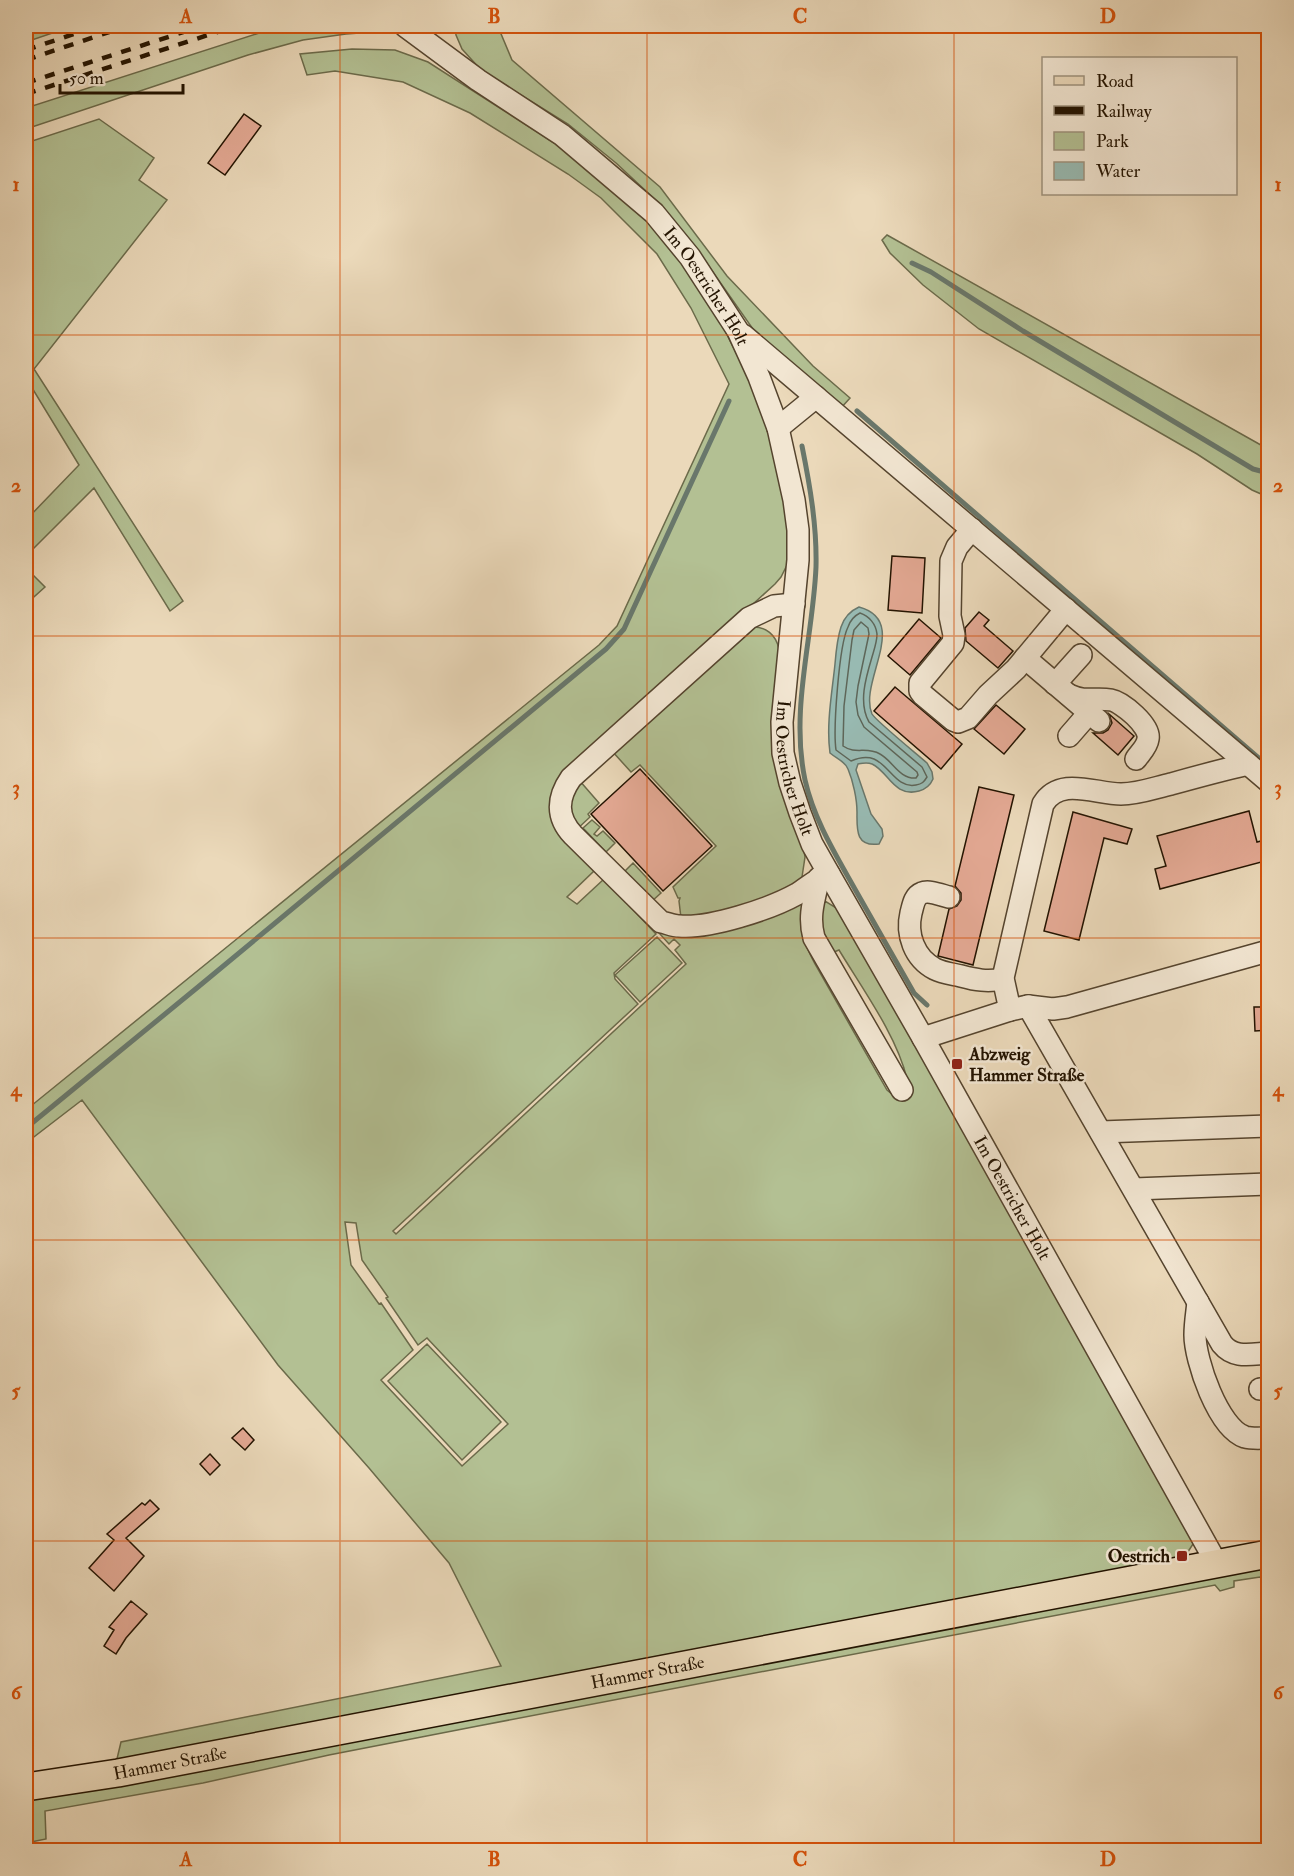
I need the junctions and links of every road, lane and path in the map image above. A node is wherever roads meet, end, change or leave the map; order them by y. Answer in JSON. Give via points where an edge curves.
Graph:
{"nodes":[{"id":1,"x":405,"y":26,"type":"edge"},
{"id":2,"x":738,"y":331,"type":"junction"},
{"id":3,"x":816,"y":397,"type":"junction"},
{"id":4,"x":778,"y":428,"type":"junction"},
{"id":5,"x":972,"y":529,"type":"junction"},
{"id":6,"x":794,"y":604,"type":"junction"},
{"id":7,"x":1066,"y":609,"type":"junction"},
{"id":8,"x":1081,"y":655,"type":"dead end"},
{"id":9,"x":1025,"y":658,"type":"junction"},
{"id":10,"x":1062,"y":689,"type":"junction"},
{"id":11,"x":1069,"y":736,"type":"dead end"},
{"id":12,"x":1136,"y":759,"type":"dead end"},
{"id":13,"x":1248,"y":764,"type":"junction"},
{"id":14,"x":1269,"y":781,"type":"edge"},
{"id":15,"x":824,"y":876,"type":"junction"},
{"id":16,"x":949,"y":897,"type":"dead end"},
{"id":17,"x":1269,"y":951,"type":"edge"},
{"id":18,"x":1003,"y":979,"type":"junction"},
{"id":19,"x":1019,"y":1008,"type":"junction"},
{"id":20,"x":923,"y":1038,"type":"junction"},
{"id":21,"x":902,"y":1090,"type":"dead end"},
{"id":22,"x":1269,"y":1126,"type":"edge"},
{"id":23,"x":1101,"y":1132,"type":"junction"},
{"id":24,"x":1269,"y":1184,"type":"edge"},
{"id":25,"x":1134,"y":1189,"type":"junction"},
{"id":26,"x":1198,"y":1302,"type":"junction"},
{"id":27,"x":1269,"y":1353,"type":"edge"},
{"id":28,"x":1269,"y":1438,"type":"edge"},
{"id":29,"x":1269,"y":1554,"type":"edge"},
{"id":30,"x":1217,"y":1564,"type":"junction"},
{"id":31,"x":26,"y":1786,"type":"edge"}],
"edges":[{"from":1,"to":2,"type":"street","name":"Im Oestricher Holt","via":[[562,135],[654,213],[690,257]]},
{"from":2,"to":3,"type":"street"},
{"from":2,"to":4,"type":"street","name":"Im Oestricher Holt"},
{"from":3,"to":4,"type":"street"},
{"from":3,"to":5,"type":"street"},
{"from":4,"to":6,"type":"street","name":"Im Oestricher Holt","via":[[798,530]]},
{"from":5,"to":7,"type":"street"},
{"from":5,"to":9,"type":"street","via":[[951,561],[953,643],[920,683],[920,691],[953,720],[964,720]]},
{"from":6,"to":15,"type":"street","name":"Im Oestricher Holt","via":[[782,722],[783,753]]},
{"from":6,"to":15,"type":"street","via":[[774,606],[749,618],[669,689],[571,778],[564,788],[560,815],[573,835],[661,922],[696,926],[734,918],[796,894]]},
{"from":7,"to":9,"type":"street"},
{"from":7,"to":13,"type":"street"},
{"from":8,"to":10,"type":"street"},
{"from":9,"to":10,"type":"street"},
{"from":10,"to":11,"type":"street","via":[[1094,717]]},
{"from":10,"to":12,"type":"street","via":[[1084,700],[1113,700],[1144,725],[1148,739]]},
{"from":13,"to":14,"type":"street"},
{"from":13,"to":18,"type":"street","via":[[1133,793],[1066,788],[1047,797]]},
{"from":15,"to":20,"type":"street","name":"Im Oestricher Holt"},
{"from":15,"to":21,"type":"street","via":[[811,911],[814,938]]},
{"from":16,"to":18,"type":"street","via":[[926,892],[915,899],[909,933],[917,952],[940,971],[980,981]]},
{"from":17,"to":19,"type":"street","via":[[1053,1009]]},
{"from":18,"to":19,"type":"street"},
{"from":19,"to":20,"type":"street"},
{"from":19,"to":23,"type":"street"},
{"from":20,"to":30,"type":"street","name":"Im Oestricher Holt"},
{"from":22,"to":23,"type":"street"},
{"from":23,"to":25,"type":"street"},
{"from":24,"to":25,"type":"street"},
{"from":25,"to":26,"type":"street"},
{"from":26,"to":27,"type":"street","via":[[1227,1350]]},
{"from":26,"to":28,"type":"street","via":[[1195,1335],[1199,1361],[1216,1403],[1231,1427],[1243,1436]]},
{"from":29,"to":30,"type":"main road","name":"Hammer Straße"},
{"from":30,"to":31,"type":"main road","name":"Hammer Straße","via":[[118,1773]]}]}
